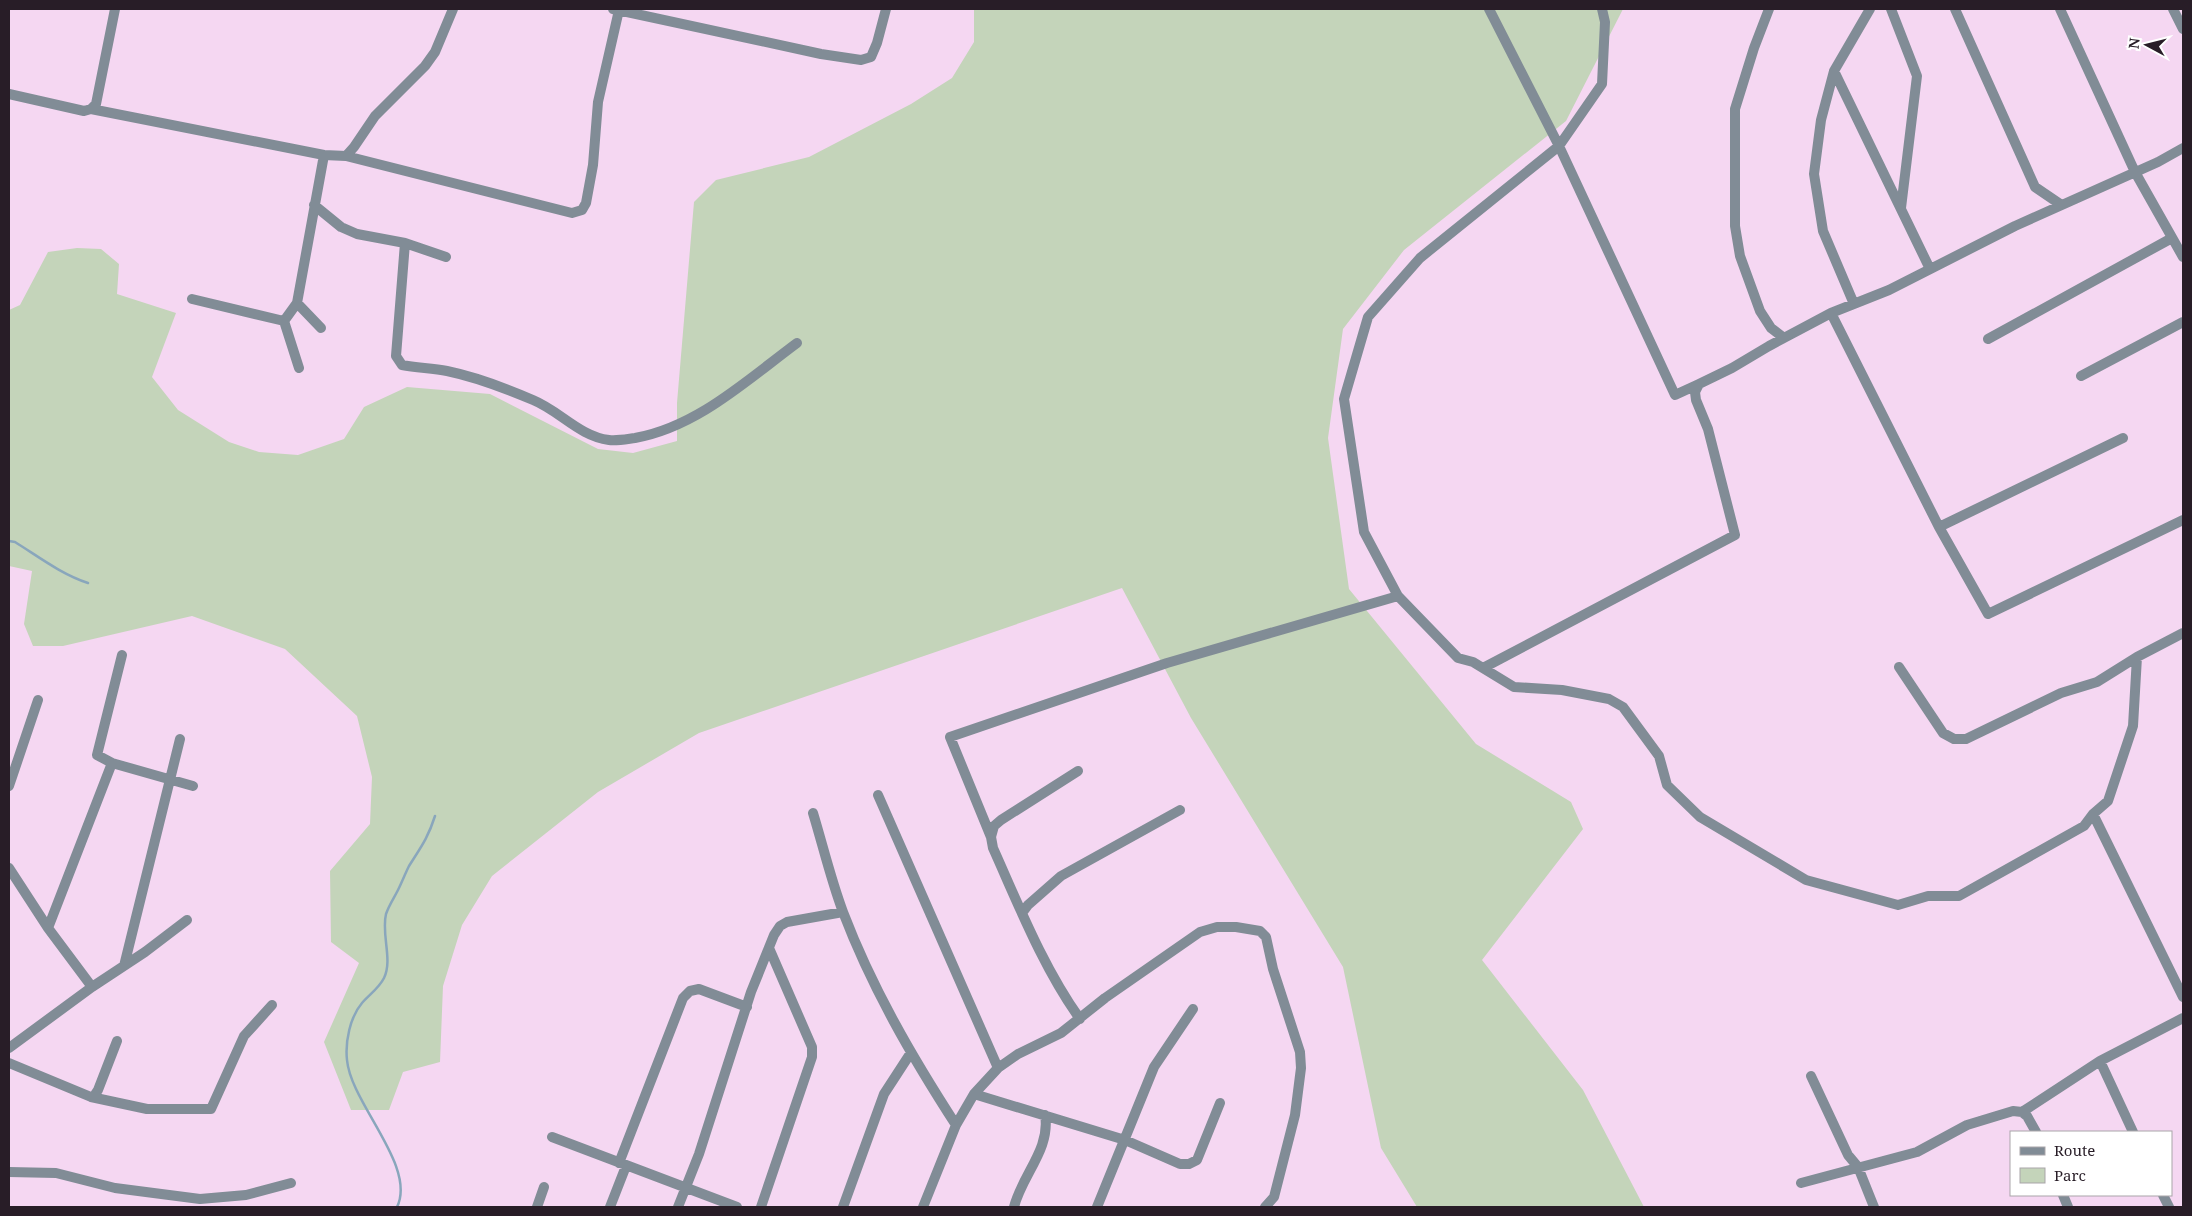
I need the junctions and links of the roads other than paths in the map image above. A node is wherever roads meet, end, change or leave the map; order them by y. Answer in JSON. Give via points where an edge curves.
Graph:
{"nodes":[{"id":1,"x":114,"y":9,"type":"edge"},
{"id":2,"x":453,"y":9,"type":"edge"},
{"id":3,"x":886,"y":9,"type":"edge"},
{"id":4,"x":1489,"y":9,"type":"edge"},
{"id":5,"x":1602,"y":9,"type":"edge"},
{"id":6,"x":1769,"y":9,"type":"edge"},
{"id":7,"x":1870,"y":9,"type":"edge"},
{"id":8,"x":1891,"y":9,"type":"edge"},
{"id":9,"x":1954,"y":9,"type":"edge"},
{"id":10,"x":2060,"y":9,"type":"edge"},
{"id":11,"x":2172,"y":9,"type":"edge"},
{"id":12,"x":616,"y":10,"type":"edge"},
{"id":13,"x":2183,"y":29,"type":"edge"},
{"id":14,"x":1834,"y":71,"type":"junction"},
{"id":15,"x":9,"y":94,"type":"edge"},
{"id":16,"x":91,"y":109,"type":"junction"},
{"id":17,"x":1559,"y":146,"type":"junction"},
{"id":18,"x":2183,"y":148,"type":"edge"},
{"id":19,"x":324,"y":155,"type":"junction"},
{"id":20,"x":346,"y":156,"type":"junction"},
{"id":21,"x":2135,"y":172,"type":"junction"},
{"id":22,"x":2060,"y":204,"type":"junction"},
{"id":23,"x":314,"y":205,"type":"junction"},
{"id":24,"x":1901,"y":209,"type":"junction"},
{"id":25,"x":2172,"y":238,"type":"junction"},
{"id":26,"x":405,"y":243,"type":"junction"},
{"id":27,"x":446,"y":257,"type":"dead end"},
{"id":28,"x":2183,"y":258,"type":"edge"},
{"id":29,"x":1930,"y":269,"type":"junction"},
{"id":30,"x":192,"y":298,"type":"dead end"},
{"id":31,"x":297,"y":303,"type":"junction"},
{"id":32,"x":1854,"y":304,"type":"junction"},
{"id":33,"x":1831,"y":313,"type":"junction"},
{"id":34,"x":284,"y":321,"type":"junction"},
{"id":35,"x":2183,"y":322,"type":"edge"},
{"id":36,"x":321,"y":328,"type":"dead end"},
{"id":37,"x":1784,"y":338,"type":"junction"},
{"id":38,"x":1988,"y":339,"type":"dead end"},
{"id":39,"x":797,"y":343,"type":"dead end"},
{"id":40,"x":299,"y":368,"type":"dead end"},
{"id":41,"x":2081,"y":376,"type":"dead end"},
{"id":42,"x":1699,"y":384,"type":"junction"},
{"id":43,"x":2123,"y":438,"type":"dead end"},
{"id":44,"x":2183,"y":520,"type":"edge"},
{"id":45,"x":1939,"y":527,"type":"junction"},
{"id":46,"x":1398,"y":596,"type":"junction"},
{"id":47,"x":2183,"y":633,"type":"edge"},
{"id":48,"x":122,"y":655,"type":"dead end"},
{"id":49,"x":2137,"y":657,"type":"junction"},
{"id":50,"x":1899,"y":667,"type":"dead end"},
{"id":51,"x":1483,"y":668,"type":"junction"},
{"id":52,"x":38,"y":700,"type":"dead end"},
{"id":53,"x":180,"y":739,"type":"dead end"},
{"id":54,"x":112,"y":763,"type":"junction"},
{"id":55,"x":1078,"y":771,"type":"dead end"},
{"id":56,"x":172,"y":780,"type":"junction"},
{"id":57,"x":9,"y":786,"type":"edge"},
{"id":58,"x":193,"y":786,"type":"dead end"},
{"id":59,"x":878,"y":795,"type":"dead end"},
{"id":60,"x":1180,"y":810,"type":"dead end"},
{"id":61,"x":813,"y":813,"type":"dead end"},
{"id":62,"x":2093,"y":814,"type":"junction"},
{"id":63,"x":991,"y":837,"type":"junction"},
{"id":64,"x":9,"y":868,"type":"edge"},
{"id":65,"x":843,"y":912,"type":"junction"},
{"id":66,"x":1022,"y":913,"type":"junction"},
{"id":67,"x":187,"y":920,"type":"dead end"},
{"id":68,"x":48,"y":928,"type":"junction"},
{"id":69,"x":769,"y":948,"type":"junction"},
{"id":70,"x":124,"y":966,"type":"junction"},
{"id":71,"x":92,"y":987,"type":"junction"},
{"id":72,"x":2183,"y":997,"type":"edge"},
{"id":73,"x":272,"y":1005,"type":"dead end"},
{"id":74,"x":747,"y":1007,"type":"junction"},
{"id":75,"x":1193,"y":1009,"type":"dead end"},
{"id":76,"x":2183,"y":1018,"type":"edge"},
{"id":77,"x":1080,"y":1019,"type":"junction"},
{"id":78,"x":118,"y":1041,"type":"dead end"},
{"id":79,"x":9,"y":1048,"type":"edge"},
{"id":80,"x":910,"y":1054,"type":"junction"},
{"id":81,"x":2100,"y":1061,"type":"junction"},
{"id":82,"x":9,"y":1063,"type":"edge"},
{"id":83,"x":998,"y":1068,"type":"junction"},
{"id":84,"x":1811,"y":1076,"type":"dead end"},
{"id":85,"x":974,"y":1094,"type":"junction"},
{"id":86,"x":91,"y":1097,"type":"junction"},
{"id":87,"x":1220,"y":1103,"type":"dead end"},
{"id":88,"x":2022,"y":1112,"type":"junction"},
{"id":89,"x":1045,"y":1115,"type":"junction"},
{"id":90,"x":956,"y":1125,"type":"junction"},
{"id":91,"x":2035,"y":1131,"type":"edge"},
{"id":92,"x":2134,"y":1131,"type":"edge"},
{"id":93,"x":552,"y":1137,"type":"dead end"},
{"id":94,"x":1125,"y":1140,"type":"junction"},
{"id":95,"x":622,"y":1164,"type":"junction"},
{"id":96,"x":1858,"y":1167,"type":"junction"},
{"id":97,"x":9,"y":1172,"type":"edge"},
{"id":98,"x":292,"y":1183,"type":"dead end"},
{"id":99,"x":1801,"y":1183,"type":"dead end"},
{"id":100,"x":544,"y":1187,"type":"dead end"},
{"id":101,"x":686,"y":1188,"type":"junction"},
{"id":102,"x":537,"y":1207,"type":"edge"},
{"id":103,"x":610,"y":1207,"type":"edge"},
{"id":104,"x":678,"y":1207,"type":"edge"},
{"id":105,"x":737,"y":1207,"type":"edge"},
{"id":106,"x":761,"y":1207,"type":"edge"},
{"id":107,"x":843,"y":1207,"type":"edge"},
{"id":108,"x":923,"y":1207,"type":"edge"},
{"id":109,"x":1014,"y":1207,"type":"edge"},
{"id":110,"x":1097,"y":1207,"type":"edge"},
{"id":111,"x":1264,"y":1207,"type":"edge"},
{"id":112,"x":1874,"y":1207,"type":"edge"}],
"edges":[{"from":1,"to":16,"type":"street","via":[[96,104]]},
{"from":2,"to":20,"type":"street","via":[[435,52],[425,66],[375,116]]},
{"from":3,"to":12,"type":"street","via":[[871,57],[861,60]]},
{"from":4,"to":17,"type":"street"},
{"from":5,"to":17,"type":"street","via":[[1605,22],[1602,84]]},
{"from":6,"to":37,"type":"street","via":[[1735,109],[1735,226],[1740,256],[1760,311],[1771,328]]},
{"from":7,"to":14,"type":"street"},
{"from":8,"to":24,"type":"street","via":[[1917,76]]},
{"from":9,"to":22,"type":"street","via":[[2035,187]]},
{"from":10,"to":21,"type":"street"},
{"from":11,"to":13,"type":"street"},
{"from":12,"to":20,"type":"street","via":[[598,102],[593,165],[582,210],[572,213]]},
{"from":14,"to":24,"type":"street"},
{"from":14,"to":32,"type":"street","via":[[1821,120],[1814,174],[1823,230]]},
{"from":15,"to":16,"type":"street","via":[[84,111]]},
{"from":16,"to":19,"type":"street"},
{"from":17,"to":42,"type":"street","via":[[1674,395]]},
{"from":17,"to":46,"type":"street","via":[[1420,258],[1368,317],[1344,398],[1364,532]]},
{"from":18,"to":21,"type":"street"},
{"from":19,"to":20,"type":"street"},
{"from":19,"to":23,"type":"street"},
{"from":21,"to":22,"type":"street"},
{"from":21,"to":25,"type":"street"},
{"from":22,"to":29,"type":"street"},
{"from":23,"to":26,"type":"street","via":[[341,228]]},
{"from":23,"to":31,"type":"street"},
{"from":24,"to":29,"type":"street"},
{"from":25,"to":28,"type":"street"},
{"from":25,"to":38,"type":"street"},
{"from":26,"to":27,"type":"street"},
{"from":26,"to":39,"type":"street","via":[[396,356],[402,364],[475,378],[534,400],[595,438],[611,441],[629,439],[675,426],[709,408]]},
{"from":29,"to":32,"type":"street"},
{"from":30,"to":34,"type":"street"},
{"from":31,"to":34,"type":"street"},
{"from":31,"to":36,"type":"street"},
{"from":32,"to":33,"type":"street"},
{"from":33,"to":37,"type":"street"},
{"from":33,"to":45,"type":"street"},
{"from":34,"to":40,"type":"street"},
{"from":35,"to":41,"type":"street"},
{"from":37,"to":42,"type":"street"},
{"from":42,"to":51,"type":"street","via":[[1696,400],[1708,429],[1735,535]]},
{"from":43,"to":45,"type":"street"},
{"from":44,"to":45,"type":"street","via":[[1988,614]]},
{"from":46,"to":51,"type":"street","via":[[1458,658]]},
{"from":46,"to":63,"type":"street","via":[[1167,663],[950,737]]},
{"from":47,"to":49,"type":"street"},
{"from":48,"to":54,"type":"street","via":[[97,755]]},
{"from":49,"to":50,"type":"street","via":[[2096,682],[2061,693],[1966,739],[1954,739],[1943,733]]},
{"from":49,"to":62,"type":"street","via":[[2133,726],[2108,801]]},
{"from":51,"to":62,"type":"street","via":[[1514,687],[1562,690],[1609,699],[1623,707],[1659,756],[1667,785],[1700,817],[1806,880],[1898,906],[1928,896],[1959,896],[2084,826]]},
{"from":52,"to":57,"type":"street"},
{"from":53,"to":56,"type":"street"},
{"from":54,"to":56,"type":"street"},
{"from":54,"to":68,"type":"street"},
{"from":55,"to":63,"type":"street","via":[[1001,820],[994,826]]},
{"from":56,"to":58,"type":"street"},
{"from":56,"to":70,"type":"street"},
{"from":59,"to":83,"type":"street"},
{"from":60,"to":66,"type":"street","via":[[1061,876]]},
{"from":61,"to":65,"type":"street"},
{"from":62,"to":72,"type":"street"},
{"from":63,"to":66,"type":"street"},
{"from":64,"to":68,"type":"street"},
{"from":65,"to":69,"type":"street","via":[[788,922],[780,926]]},
{"from":65,"to":80,"type":"street"},
{"from":66,"to":77,"type":"street","via":[[1065,998]]},
{"from":67,"to":70,"type":"street"},
{"from":68,"to":71,"type":"street"},
{"from":69,"to":74,"type":"street"},
{"from":69,"to":106,"type":"street","via":[[810,1042],[812,1057]]},
{"from":70,"to":71,"type":"street"},
{"from":71,"to":79,"type":"street"},
{"from":73,"to":86,"type":"street","via":[[244,1036],[211,1109],[148,1109]]},
{"from":74,"to":95,"type":"street","via":[[699,989],[690,991],[683,998]]},
{"from":74,"to":101,"type":"street"},
{"from":75,"to":94,"type":"street","via":[[1154,1067]]},
{"from":76,"to":81,"type":"street"},
{"from":77,"to":83,"type":"street"},
{"from":77,"to":111,"type":"street","via":[[1200,932],[1217,927],[1236,927],[1260,932],[1266,937],[1302,1068],[1285,1159],[1274,1197]]},
{"from":78,"to":86,"type":"street","via":[[98,1090]]},
{"from":80,"to":90,"type":"street"},
{"from":80,"to":107,"type":"street","via":[[884,1094]]},
{"from":81,"to":88,"type":"street"},
{"from":81,"to":92,"type":"street"},
{"from":82,"to":86,"type":"street"},
{"from":83,"to":85,"type":"street"},
{"from":84,"to":96,"type":"street","via":[[1845,1149]]},
{"from":85,"to":89,"type":"street"},
{"from":85,"to":90,"type":"street"},
{"from":87,"to":94,"type":"street","via":[[1197,1160],[1189,1164],[1180,1164]]},
{"from":88,"to":91,"type":"street"},
{"from":88,"to":96,"type":"street","via":[[2012,1111],[1991,1117],[1917,1152]]},
{"from":89,"to":94,"type":"street"},
{"from":89,"to":109,"type":"street","via":[[1044,1142]]},
{"from":90,"to":108,"type":"street"},
{"from":93,"to":95,"type":"street"},
{"from":94,"to":110,"type":"street"},
{"from":95,"to":101,"type":"street"},
{"from":95,"to":103,"type":"street"},
{"from":96,"to":99,"type":"street"},
{"from":96,"to":112,"type":"street"},
{"from":97,"to":98,"type":"street","via":[[56,1173],[115,1188],[200,1199],[246,1196]]},
{"from":100,"to":102,"type":"street"},
{"from":101,"to":104,"type":"street"},
{"from":101,"to":105,"type":"street"}]}
